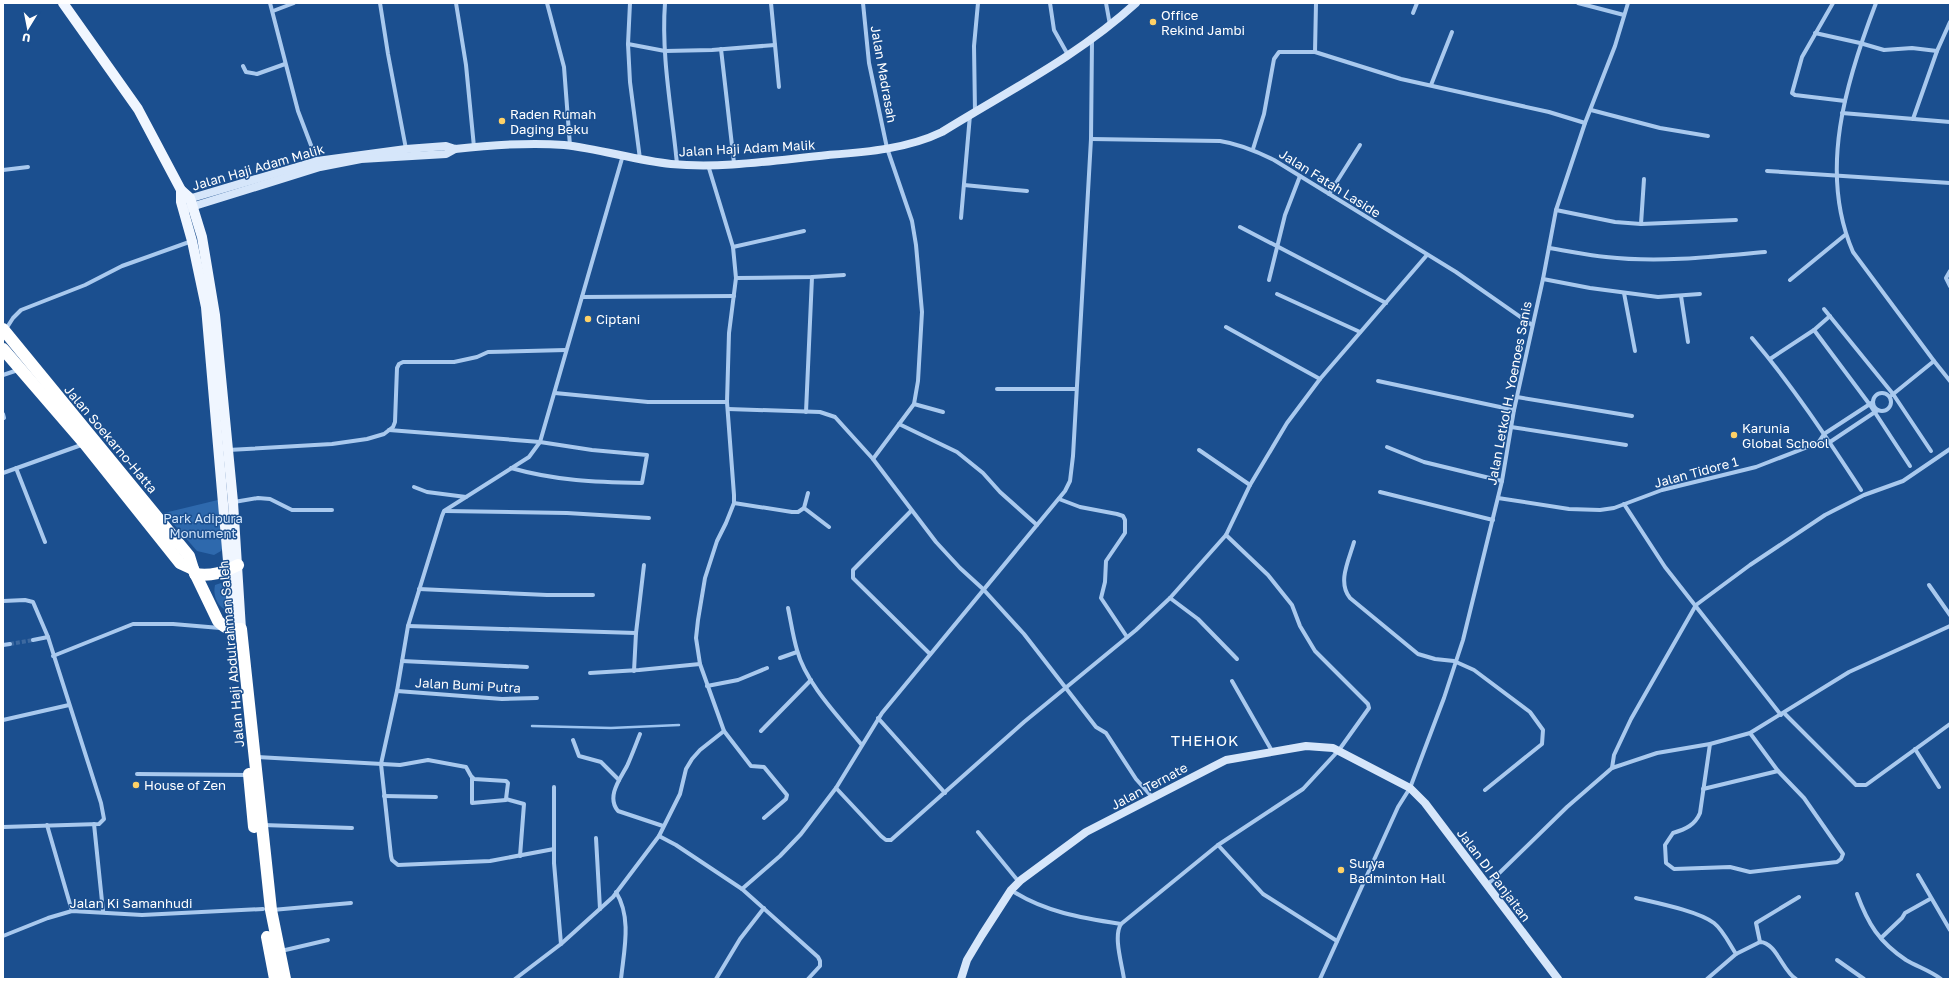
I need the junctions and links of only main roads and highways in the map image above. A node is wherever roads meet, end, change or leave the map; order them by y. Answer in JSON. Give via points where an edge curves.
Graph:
{"nodes":[{"id":1,"x":63,"y":3,"type":"edge"},
{"id":2,"x":1136,"y":3,"type":"edge"},
{"id":3,"x":455,"y":149,"type":"junction"},
{"id":4,"x":187,"y":204,"type":"junction"},
{"id":5,"x":4,"y":330,"type":"edge"},
{"id":6,"x":3,"y":349,"type":"edge"},
{"id":7,"x":35,"y":378,"type":"junction"},
{"id":8,"x":233,"y":567,"type":"junction"},
{"id":9,"x":194,"y":572,"type":"junction"},
{"id":10,"x":233,"y":629,"type":"junction"},
{"id":11,"x":1410,"y":788,"type":"joint"},
{"id":12,"x":267,"y":909,"type":"junction"},
{"id":13,"x":275,"y":979,"type":"edge"},
{"id":14,"x":285,"y":979,"type":"edge"},
{"id":15,"x":961,"y":979,"type":"edge"},
{"id":16,"x":1558,"y":979,"type":"edge"}],
"edges":[{"from":1,"to":4,"type":"main road","via":[[138,109]]},
{"from":2,"to":3,"type":"main road","name":"Jalan Haji Adam Malik","via":[[1092,40],[926,140],[887,148],[708,165],[640,160],[570,146],[542,144]]},
{"from":3,"to":4,"type":"main road","via":[[446,154],[361,159]]},
{"from":3,"to":4,"type":"main road","name":"Jalan Haji Adam Malik","via":[[446,146],[406,149],[317,161]]},
{"from":4,"to":8,"type":"main road","name":"Jalan Haji Abdulrahman Saleh","via":[[206,306]]},
{"from":4,"to":8,"type":"main road","name":"Jalan Haji Abdulrahman Saleh","via":[[202,237],[211,291],[233,502]]},
{"from":5,"to":7,"type":"highway","name":"Jalan Soekarno-Hatta"},
{"from":6,"to":7,"type":"highway","name":"Jalan Soekarno-Hatta","via":[[20,369]]},
{"from":7,"to":9,"type":"highway","name":"Jalan Soekarno-Hatta","via":[[180,563]]},
{"from":7,"to":9,"type":"highway","name":"Jalan Soekarno-Hatta","via":[[136,489],[189,556]]},
{"from":8,"to":9,"type":"highway","via":[[213,575]]},
{"from":8,"to":10,"type":"main road","name":"Jalan Haji Abdulrahman Saleh"},
{"from":9,"to":10,"type":"highway","name":"Jalan Soekarno-Hatta","via":[[214,614]]},
{"from":10,"to":12,"type":"highway","name":"Jalan Haji Abdulrahman Saleh"},
{"from":10,"to":12,"type":"highway","name":"Jalan Haji Abdulrahman Saleh","via":[[254,757],[262,825]]},
{"from":11,"to":15,"type":"main road","name":"Jalan Ternate","via":[[1339,750],[1323,746],[1306,746],[1226,760],[1086,832],[1019,882],[1011,890],[967,960]]},
{"from":11,"to":16,"type":"main road","name":"Jalan DI Panjaitan","via":[[1426,803]]},
{"from":12,"to":13,"type":"highway","name":"Jalan Haji Abdulrahman Saleh"},
{"from":12,"to":14,"type":"highway","name":"Jalan Haji Abdulrahman Saleh"}]}
